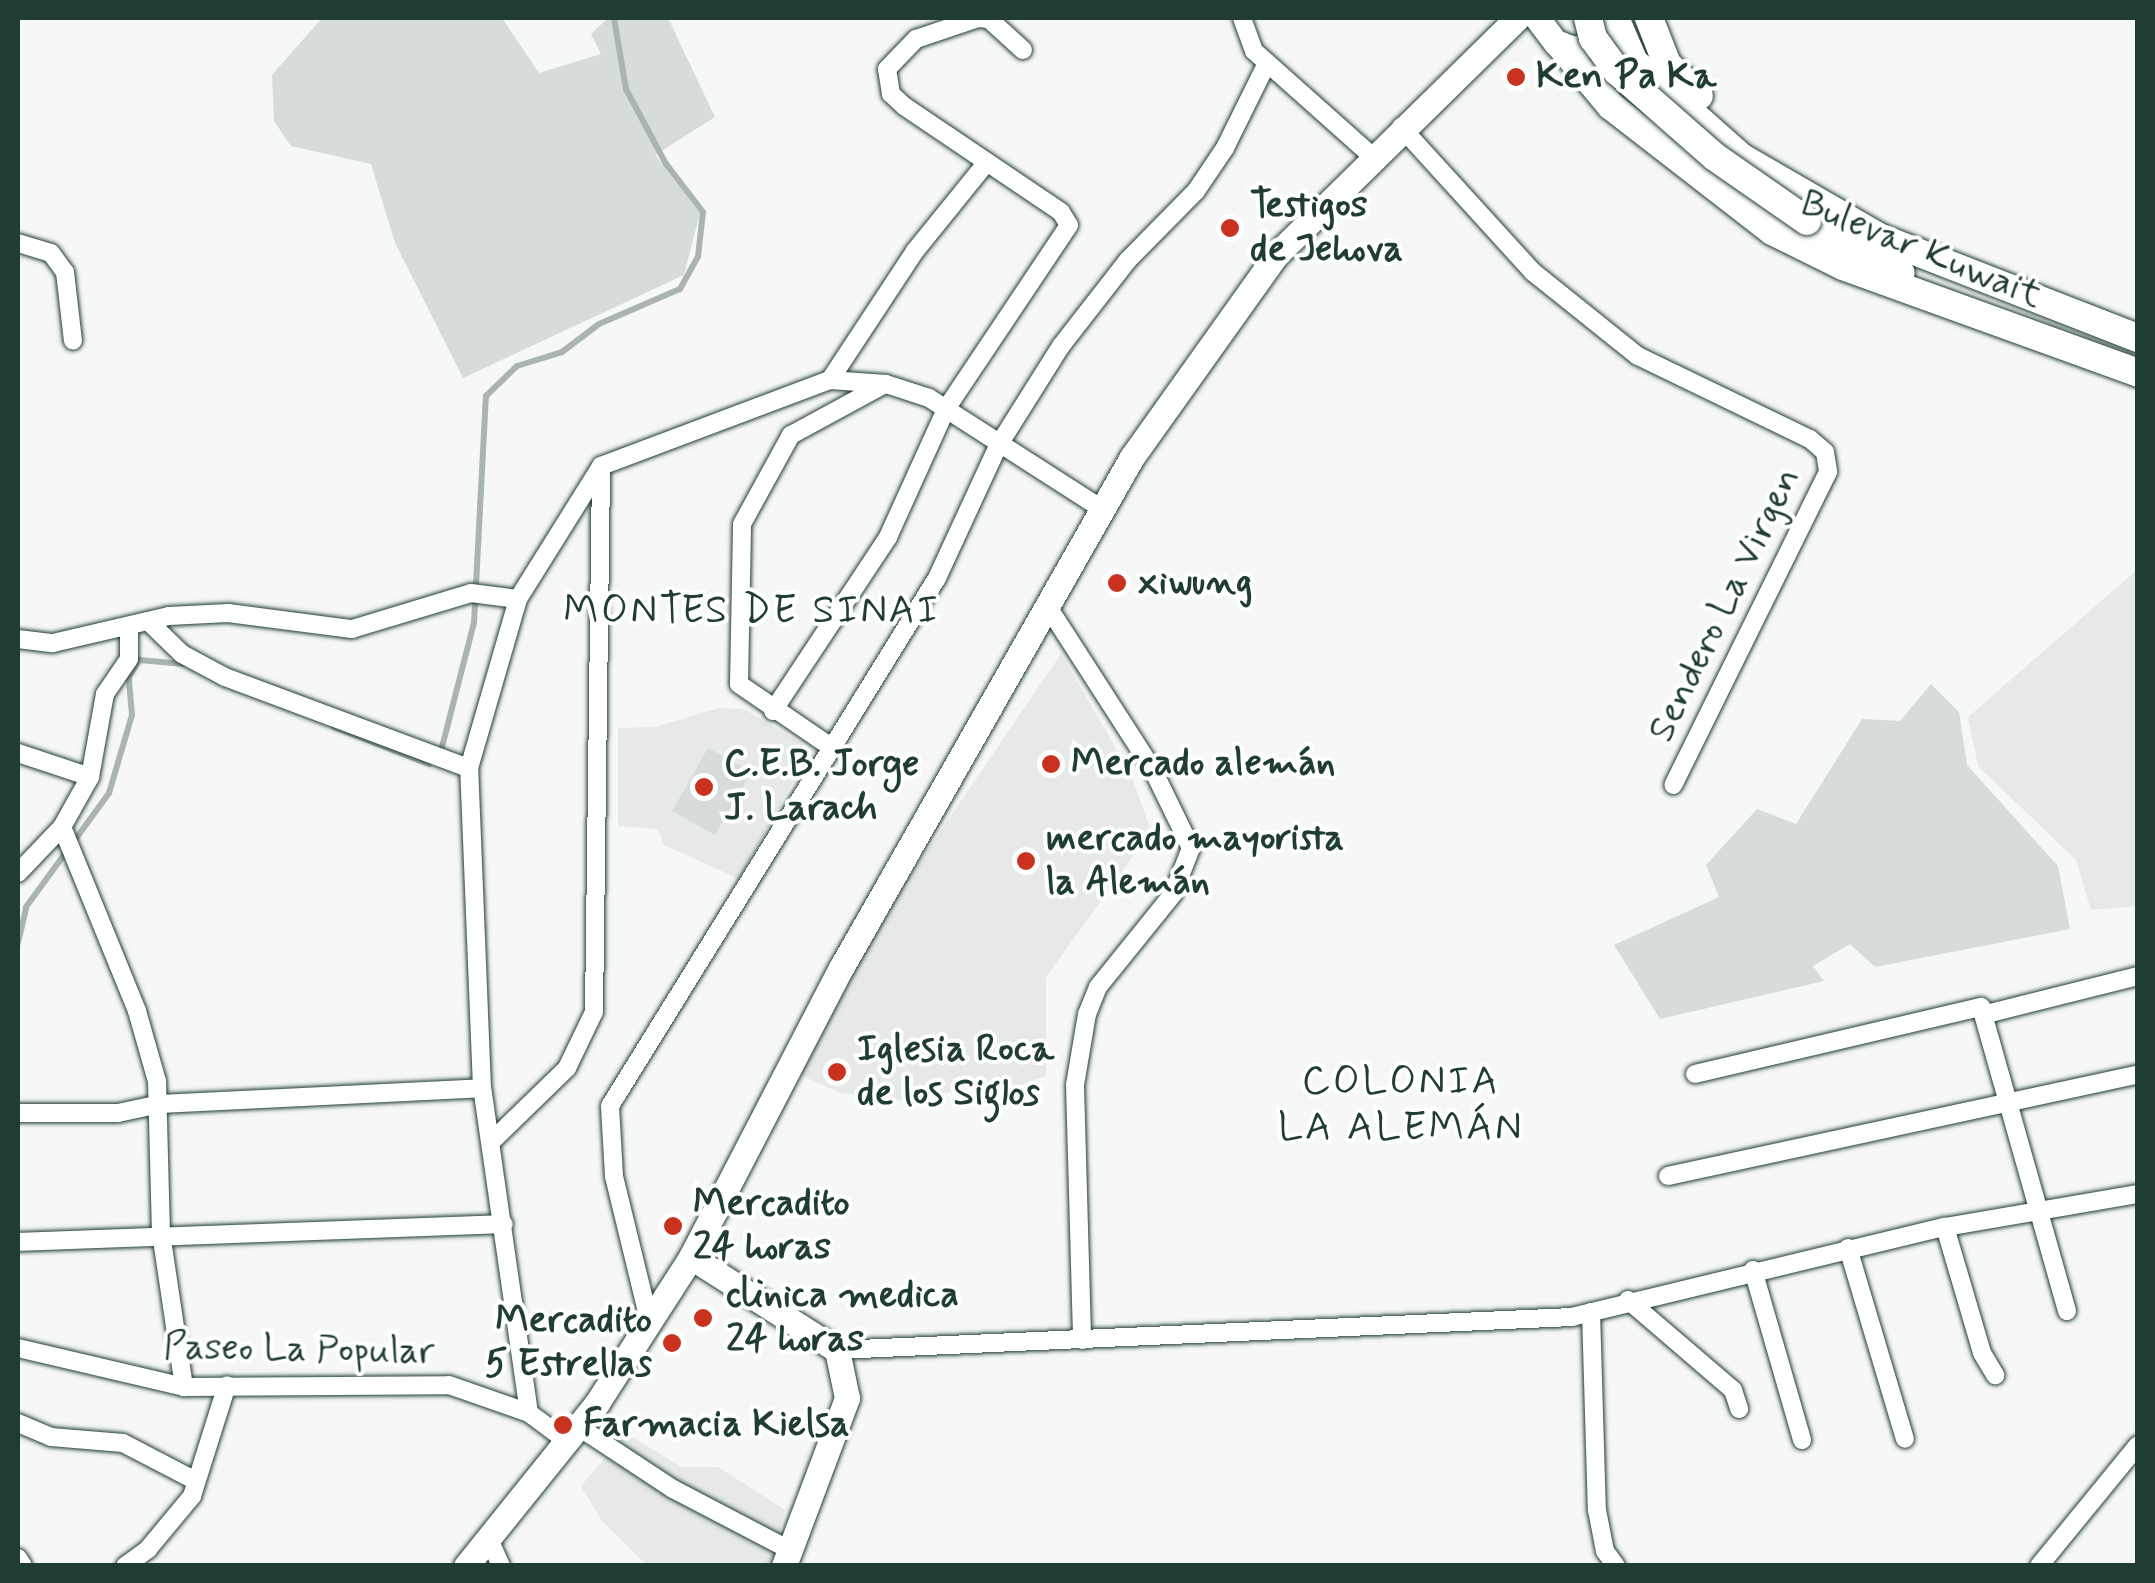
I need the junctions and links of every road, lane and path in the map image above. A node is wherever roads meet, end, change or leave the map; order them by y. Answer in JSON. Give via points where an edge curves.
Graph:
{"nodes":[{"id":1,"x":989,"y":18,"type":"edge"},
{"id":2,"x":1242,"y":18,"type":"edge"},
{"id":3,"x":1517,"y":18,"type":"edge"},
{"id":4,"x":1537,"y":18,"type":"edge"},
{"id":5,"x":1588,"y":18,"type":"edge"},
{"id":6,"x":1615,"y":18,"type":"edge"},
{"id":7,"x":1650,"y":18,"type":"edge"},
{"id":8,"x":1494,"y":38,"type":"junction"},
{"id":9,"x":1559,"y":45,"type":"junction"},
{"id":10,"x":1023,"y":50,"type":"dead end"},
{"id":11,"x":1267,"y":63,"type":"junction"},
{"id":12,"x":1401,"y":128,"type":"junction"},
{"id":13,"x":1373,"y":157,"type":"junction"},
{"id":14,"x":987,"y":162,"type":"junction"},
{"id":15,"x":1798,"y":190,"type":"junction"},
{"id":16,"x":18,"y":243,"type":"edge"},
{"id":17,"x":1934,"y":297,"type":"junction"},
{"id":18,"x":2138,"y":338,"type":"edge"},
{"id":19,"x":73,"y":342,"type":"dead end"},
{"id":20,"x":2138,"y":373,"type":"edge"},
{"id":21,"x":830,"y":380,"type":"junction"},
{"id":22,"x":886,"y":384,"type":"junction"},
{"id":23,"x":946,"y":409,"type":"junction"},
{"id":24,"x":998,"y":446,"type":"junction"},
{"id":25,"x":602,"y":466,"type":"junction"},
{"id":26,"x":1102,"y":509,"type":"junction"},
{"id":27,"x":514,"y":598,"type":"junction"},
{"id":28,"x":1050,"y":610,"type":"junction"},
{"id":29,"x":148,"y":621,"type":"junction"},
{"id":30,"x":129,"y":626,"type":"junction"},
{"id":31,"x":18,"y":640,"type":"edge"},
{"id":32,"x":773,"y":712,"type":"junction"},
{"id":33,"x":828,"y":745,"type":"junction"},
{"id":34,"x":18,"y":753,"type":"edge"},
{"id":35,"x":469,"y":768,"type":"junction"},
{"id":36,"x":90,"y":777,"type":"junction"},
{"id":37,"x":1673,"y":785,"type":"dead end"},
{"id":38,"x":62,"y":827,"type":"junction"},
{"id":39,"x":18,"y":874,"type":"edge"},
{"id":40,"x":2138,"y":976,"type":"edge"},
{"id":41,"x":1986,"y":1014,"type":"junction"},
{"id":42,"x":1695,"y":1074,"type":"dead end"},
{"id":43,"x":2138,"y":1074,"type":"edge"},
{"id":44,"x":482,"y":1088,"type":"junction"},
{"id":45,"x":2010,"y":1102,"type":"junction"},
{"id":46,"x":160,"y":1104,"type":"junction"},
{"id":47,"x":18,"y":1113,"type":"edge"},
{"id":48,"x":491,"y":1142,"type":"junction"},
{"id":49,"x":1668,"y":1176,"type":"dead end"},
{"id":50,"x":2138,"y":1194,"type":"edge"},
{"id":51,"x":2034,"y":1208,"type":"junction"},
{"id":52,"x":504,"y":1224,"type":"junction"},
{"id":53,"x":1944,"y":1227,"type":"junction"},
{"id":54,"x":161,"y":1233,"type":"junction"},
{"id":55,"x":18,"y":1242,"type":"edge"},
{"id":56,"x":1848,"y":1248,"type":"junction"},
{"id":57,"x":691,"y":1257,"type":"junction"},
{"id":58,"x":1753,"y":1270,"type":"junction"},
{"id":59,"x":1628,"y":1300,"type":"junction"},
{"id":60,"x":2066,"y":1311,"type":"dead end"},
{"id":61,"x":1591,"y":1312,"type":"junction"},
{"id":62,"x":650,"y":1324,"type":"junction"},
{"id":63,"x":1082,"y":1340,"type":"junction"},
{"id":64,"x":18,"y":1348,"type":"edge"},
{"id":65,"x":837,"y":1350,"type":"junction"},
{"id":66,"x":1995,"y":1375,"type":"dead end"},
{"id":67,"x":184,"y":1386,"type":"junction"},
{"id":68,"x":226,"y":1386,"type":"junction"},
{"id":69,"x":1739,"y":1409,"type":"dead end"},
{"id":70,"x":529,"y":1413,"type":"junction"},
{"id":71,"x":18,"y":1423,"type":"edge"},
{"id":72,"x":574,"y":1435,"type":"junction"},
{"id":73,"x":1905,"y":1439,"type":"dead end"},
{"id":74,"x":1802,"y":1440,"type":"dead end"},
{"id":75,"x":2138,"y":1445,"type":"edge"},
{"id":76,"x":196,"y":1482,"type":"junction"},
{"id":77,"x":489,"y":1539,"type":"junction"},
{"id":78,"x":18,"y":1558,"type":"edge"},
{"id":79,"x":786,"y":1558,"type":"edge"},
{"id":80,"x":23,"y":1566,"type":"edge"},
{"id":81,"x":126,"y":1566,"type":"edge"},
{"id":82,"x":466,"y":1566,"type":"edge"},
{"id":83,"x":502,"y":1566,"type":"edge"},
{"id":84,"x":1616,"y":1566,"type":"edge"},
{"id":85,"x":2039,"y":1566,"type":"edge"}],
"edges":[{"from":1,"to":10,"type":"street"},
{"from":1,"to":14,"type":"street","via":[[943,26],[916,39],[887,69],[891,94]]},
{"from":2,"to":11,"type":"street","via":[[1254,51]]},
{"from":3,"to":8,"type":"main road"},
{"from":4,"to":9,"type":"main road"},
{"from":5,"to":17,"type":"main road","bridge":true,"via":[[1593,38],[1618,70],[1715,157]]},
{"from":6,"to":9,"type":"main road","via":[[1600,41]]},
{"from":6,"to":15,"type":"main road","name":"Bulevar Kuwait","via":[[1634,62],[1740,157]]},
{"from":7,"to":15,"type":"main road","via":[[1667,64]]},
{"from":8,"to":9,"type":"main road"},
{"from":8,"to":12,"type":"main road"},
{"from":9,"to":17,"type":"main road","name":"Bulevar Kuwait","via":[[1611,106],[1772,231],[1843,266]]},
{"from":11,"to":13,"type":"street"},
{"from":11,"to":24,"type":"street","via":[[1206,177],[1061,346]]},
{"from":12,"to":13,"type":"main road"},
{"from":12,"to":37,"type":"street","name":"Sendero La Virgen","via":[[1532,272],[1638,356],[1810,438],[1825,452],[1828,472]]},
{"from":13,"to":26,"type":"main road","via":[[1276,254]]},
{"from":14,"to":21,"type":"street","via":[[915,251]]},
{"from":14,"to":23,"type":"street","via":[[1061,212],[1069,225]]},
{"from":15,"to":18,"type":"main road","name":"Bulevar Kuwait","via":[[1880,238]]},
{"from":16,"to":19,"type":"street","via":[[51,253],[65,272]]},
{"from":17,"to":20,"type":"main road","name":"Bulevar Kuwait"},
{"from":21,"to":22,"type":"street"},
{"from":21,"to":25,"type":"street"},
{"from":22,"to":23,"type":"street","via":[[907,386]]},
{"from":22,"to":32,"type":"street","via":[[791,435],[746,508],[734,669],[747,694]]},
{"from":23,"to":24,"type":"street"},
{"from":23,"to":32,"type":"street","via":[[888,538]]},
{"from":24,"to":26,"type":"street"},
{"from":24,"to":33,"type":"street","via":[[937,578]]},
{"from":25,"to":27,"type":"street"},
{"from":25,"to":48,"type":"street","via":[[594,1012],[568,1068]]},
{"from":26,"to":28,"type":"main road"},
{"from":27,"to":29,"type":"street","via":[[470,593],[352,629],[228,612]]},
{"from":27,"to":35,"type":"street"},
{"from":28,"to":57,"type":"main road","via":[[841,968]]},
{"from":28,"to":63,"type":"street","via":[[1153,770],[1191,848],[1173,894],[1098,987],[1087,1014],[1075,1085]]},
{"from":29,"to":30,"type":"street"},
{"from":29,"to":35,"type":"street","via":[[182,654],[226,677]]},
{"from":30,"to":31,"type":"street","via":[[53,643]]},
{"from":30,"to":36,"type":"street","via":[[129,658],[105,694]]},
{"from":32,"to":33,"type":"street"},
{"from":33,"to":62,"type":"street","via":[[610,1106],[614,1176]]},
{"from":34,"to":36,"type":"street"},
{"from":35,"to":44,"type":"street"},
{"from":36,"to":38,"type":"street"},
{"from":38,"to":39,"type":"street"},
{"from":38,"to":46,"type":"street","via":[[137,1011]]},
{"from":40,"to":41,"type":"street"},
{"from":41,"to":42,"type":"street","via":[[1972,1004]]},
{"from":41,"to":45,"type":"street"},
{"from":43,"to":45,"type":"street"},
{"from":44,"to":46,"type":"street"},
{"from":44,"to":48,"type":"street"},
{"from":45,"to":49,"type":"street"},
{"from":45,"to":51,"type":"street"},
{"from":46,"to":47,"type":"street","via":[[118,1113]]},
{"from":46,"to":54,"type":"street"},
{"from":48,"to":52,"type":"street"},
{"from":50,"to":51,"type":"street"},
{"from":51,"to":53,"type":"street"},
{"from":51,"to":60,"type":"street"},
{"from":52,"to":54,"type":"street"},
{"from":52,"to":70,"type":"street"},
{"from":53,"to":56,"type":"street"},
{"from":53,"to":66,"type":"street","via":[[1982,1353]]},
{"from":54,"to":55,"type":"street"},
{"from":54,"to":67,"type":"street"},
{"from":56,"to":58,"type":"street"},
{"from":56,"to":73,"type":"street"},
{"from":57,"to":62,"type":"main road"},
{"from":57,"to":65,"type":"main road"},
{"from":58,"to":59,"type":"street"},
{"from":58,"to":74,"type":"street"},
{"from":59,"to":61,"type":"street"},
{"from":59,"to":69,"type":"street","via":[[1733,1390]]},
{"from":61,"to":63,"type":"street"},
{"from":61,"to":84,"type":"street","via":[[1597,1510],[1605,1552]]},
{"from":62,"to":72,"type":"main road"},
{"from":63,"to":65,"type":"street"},
{"from":64,"to":67,"type":"street","name":"Paseo La Popular"},
{"from":65,"to":79,"type":"main road","via":[[847,1398]]},
{"from":67,"to":68,"type":"street","name":"Paseo La Popular"},
{"from":68,"to":70,"type":"street","name":"Paseo La Popular","via":[[449,1385]]},
{"from":68,"to":76,"type":"street"},
{"from":70,"to":72,"type":"street","name":"Paseo La Popular"},
{"from":71,"to":76,"type":"street","via":[[51,1438],[123,1443]]},
{"from":72,"to":77,"type":"main road"},
{"from":72,"to":79,"type":"street","name":"Paseo La Popular"},
{"from":75,"to":85,"type":"street"},
{"from":76,"to":81,"type":"street","via":[[181,1514]]},
{"from":77,"to":82,"type":"main road"},
{"from":77,"to":83,"type":"street"},
{"from":78,"to":80,"type":"street"}]}
